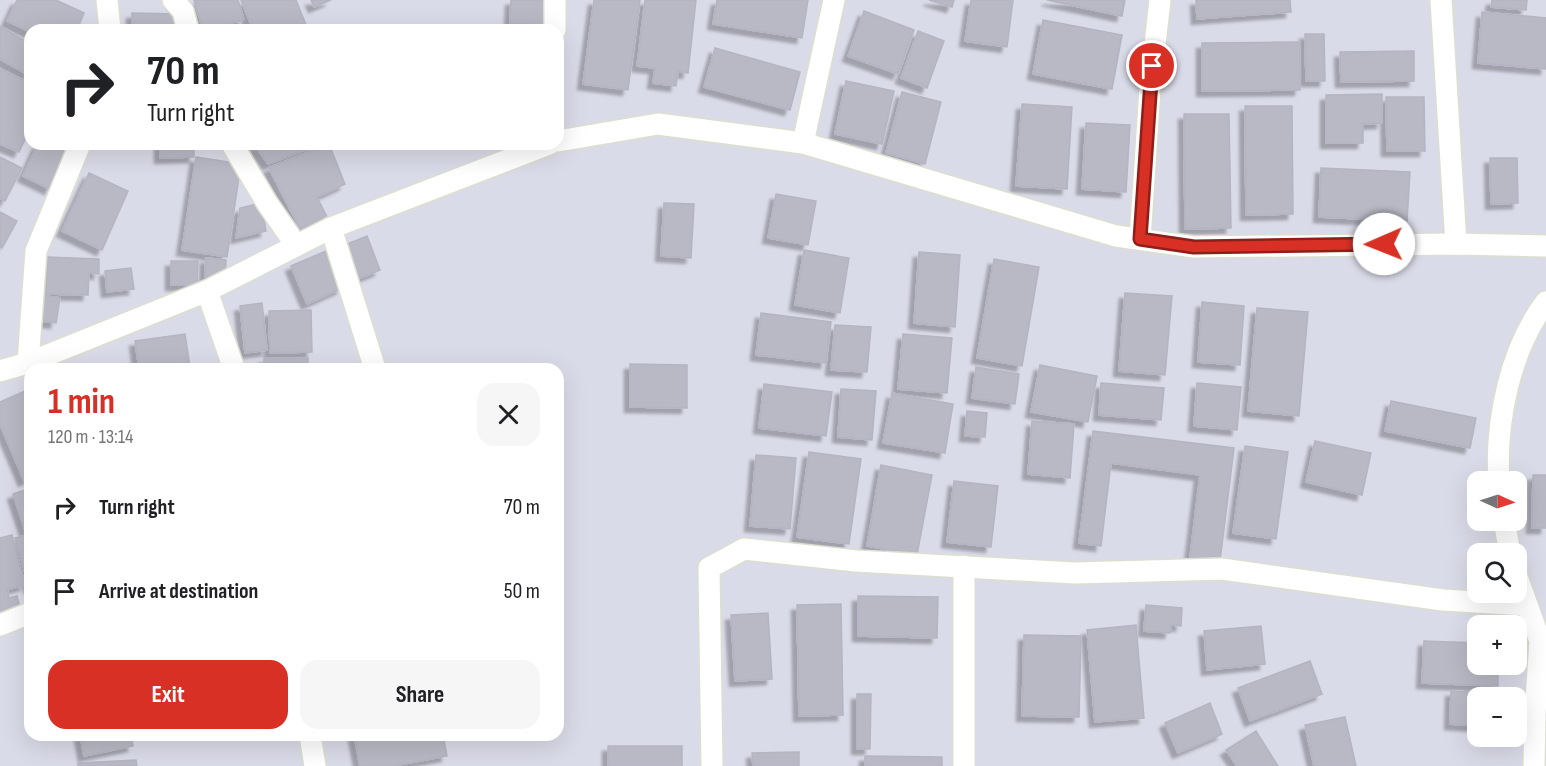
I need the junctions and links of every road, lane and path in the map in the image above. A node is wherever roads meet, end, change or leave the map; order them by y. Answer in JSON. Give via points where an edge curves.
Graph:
{"nodes":[{"id":1,"x":107,"y":0,"type":"edge"},
{"id":2,"x":173,"y":0,"type":"edge"},
{"id":3,"x":555,"y":0,"type":"edge"},
{"id":4,"x":834,"y":0,"type":"edge"},
{"id":5,"x":1160,"y":0,"type":"edge"},
{"id":6,"x":1441,"y":0,"type":"edge"},
{"id":7,"x":109,"y":24,"type":"edge"},
{"id":8,"x":186,"y":24,"type":"edge"},
{"id":9,"x":555,"y":24,"type":"edge"},
{"id":10,"x":564,"y":140,"type":"edge"},
{"id":11,"x":803,"y":142,"type":"junction"},
{"id":12,"x":78,"y":150,"type":"edge"},
{"id":13,"x":236,"y":150,"type":"edge"},
{"id":14,"x":533,"y":150,"type":"edge"},
{"id":15,"x":331,"y":228,"type":"junction"},
{"id":16,"x":1140,"y":239,"type":"junction"},
{"id":17,"x":1455,"y":243,"type":"junction"},
{"id":18,"x":296,"y":245,"type":"junction"},
{"id":19,"x":1546,"y":246,"type":"edge"},
{"id":20,"x":207,"y":291,"type":"junction"},
{"id":21,"x":1546,"y":302,"type":"edge"},
{"id":22,"x":28,"y":363,"type":"joint"},
{"id":23,"x":232,"y":363,"type":"edge"},
{"id":24,"x":373,"y":363,"type":"edge"},
{"id":25,"x":24,"y":364,"type":"edge"},
{"id":26,"x":0,"y":371,"type":"edge"},
{"id":27,"x":1499,"y":471,"type":"edge"},
{"id":28,"x":964,"y":566,"type":"junction"},
{"id":29,"x":1526,"y":605,"type":"joint"},
{"id":30,"x":24,"y":615,"type":"edge"},
{"id":31,"x":0,"y":624,"type":"edge"},
{"id":32,"x":311,"y":741,"type":"edge"},
{"id":33,"x":315,"y":766,"type":"edge"},
{"id":34,"x":712,"y":766,"type":"edge"},
{"id":35,"x":963,"y":766,"type":"edge"},
{"id":36,"x":1534,"y":766,"type":"edge"}],
"edges":[{"from":1,"to":7,"type":"street"},
{"from":2,"to":8,"type":"street","via":[[183,11]]},
{"from":3,"to":9,"type":"street"},
{"from":4,"to":11,"type":"street"},
{"from":5,"to":16,"type":"street"},
{"from":6,"to":17,"type":"street"},
{"from":10,"to":11,"type":"street","via":[[658,124]]},
{"from":11,"to":16,"type":"street","via":[[1116,236]]},
{"from":12,"to":22,"type":"street","via":[[36,251]]},
{"from":13,"to":18,"type":"street"},
{"from":14,"to":15,"type":"street"},
{"from":15,"to":18,"type":"street"},
{"from":15,"to":24,"type":"street"},
{"from":16,"to":17,"type":"street","via":[[1194,247]]},
{"from":17,"to":19,"type":"street"},
{"from":18,"to":20,"type":"street"},
{"from":20,"to":22,"type":"street"},
{"from":20,"to":23,"type":"street"},
{"from":21,"to":27,"type":"street","via":[[1533,319],[1513,371],[1500,429]]},
{"from":25,"to":26,"type":"street"},
{"from":28,"to":29,"type":"street","via":[[1075,573],[1222,569],[1443,600]]},
{"from":28,"to":34,"type":"street","via":[[856,561],[744,549],[710,568]]},
{"from":28,"to":35,"type":"street"},
{"from":29,"to":36,"type":"street","via":[[1540,641]]},
{"from":30,"to":31,"type":"street"},
{"from":32,"to":33,"type":"street"}]}
